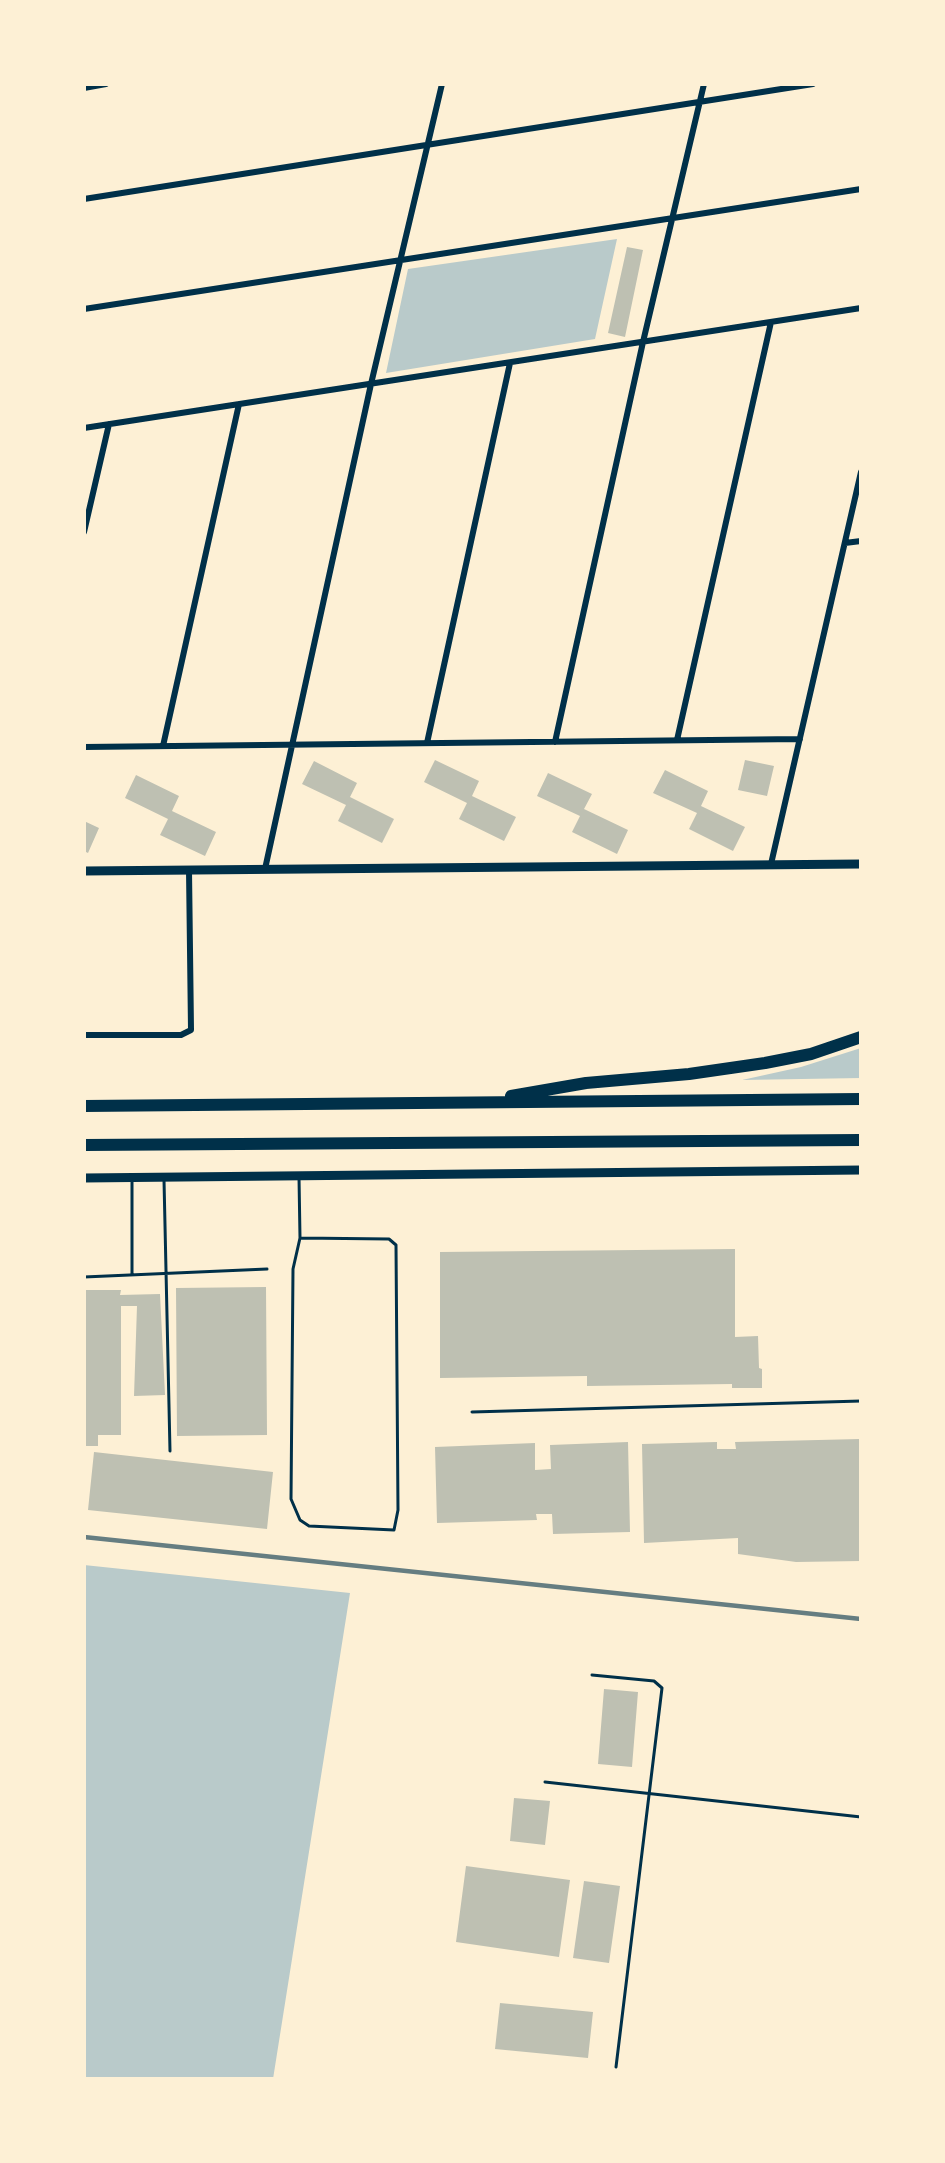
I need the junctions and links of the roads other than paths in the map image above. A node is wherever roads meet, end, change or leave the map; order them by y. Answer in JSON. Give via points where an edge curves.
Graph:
{"nodes":[{"id":1,"x":106,"y":84,"type":"edge"},
{"id":2,"x":442,"y":84,"type":"edge"},
{"id":3,"x":704,"y":84,"type":"edge"},
{"id":4,"x":813,"y":84,"type":"edge"},
{"id":5,"x":84,"y":88,"type":"edge"},
{"id":6,"x":699,"y":102,"type":"junction"},
{"id":7,"x":428,"y":144,"type":"junction"},
{"id":8,"x":861,"y":189,"type":"edge"},
{"id":9,"x":84,"y":199,"type":"edge"},
{"id":10,"x":671,"y":219,"type":"junction"},
{"id":11,"x":402,"y":261,"type":"junction"},
{"id":12,"x":861,"y":308,"type":"edge"},
{"id":13,"x":84,"y":309,"type":"edge"},
{"id":14,"x":771,"y":322,"type":"junction"},
{"id":15,"x":643,"y":342,"type":"junction"},
{"id":16,"x":510,"y":363,"type":"junction"},
{"id":17,"x":371,"y":384,"type":"junction"},
{"id":18,"x":239,"y":404,"type":"junction"},
{"id":19,"x":109,"y":424,"type":"junction"},
{"id":20,"x":84,"y":429,"type":"edge"},
{"id":21,"x":861,"y":472,"type":"edge"},
{"id":22,"x":84,"y":532,"type":"edge"},
{"id":23,"x":861,"y":541,"type":"edge"},
{"id":24,"x":845,"y":543,"type":"junction"},
{"id":25,"x":800,"y":739,"type":"junction"},
{"id":26,"x":677,"y":740,"type":"junction"},
{"id":27,"x":555,"y":742,"type":"junction"},
{"id":28,"x":427,"y":743,"type":"junction"},
{"id":29,"x":292,"y":745,"type":"junction"},
{"id":30,"x":164,"y":746,"type":"junction"},
{"id":31,"x":84,"y":747,"type":"edge"},
{"id":32,"x":771,"y":864,"type":"junction"},
{"id":33,"x":861,"y":864,"type":"edge"},
{"id":34,"x":265,"y":869,"type":"junction"},
{"id":35,"x":189,"y":870,"type":"junction"},
{"id":36,"x":84,"y":871,"type":"edge"},
{"id":37,"x":84,"y":1035,"type":"edge"},
{"id":38,"x":861,"y":1037,"type":"edge"},
{"id":39,"x":861,"y":1099,"type":"edge"},
{"id":40,"x":483,"y":1102,"type":"junction"},
{"id":41,"x":84,"y":1106,"type":"edge"},
{"id":42,"x":861,"y":1140,"type":"edge"},
{"id":43,"x":84,"y":1145,"type":"edge"},
{"id":44,"x":861,"y":1170,"type":"edge"},
{"id":45,"x":299,"y":1176,"type":"junction"},
{"id":46,"x":132,"y":1178,"type":"junction"},
{"id":47,"x":164,"y":1178,"type":"junction"},
{"id":48,"x":84,"y":1179,"type":"edge"},
{"id":49,"x":300,"y":1238,"type":"junction"},
{"id":50,"x":267,"y":1269,"type":"dead end"},
{"id":51,"x":166,"y":1273,"type":"junction"},
{"id":52,"x":132,"y":1275,"type":"junction"},
{"id":53,"x":84,"y":1277,"type":"edge"},
{"id":54,"x":861,"y":1401,"type":"edge"},
{"id":55,"x":472,"y":1412,"type":"dead end"},
{"id":56,"x":170,"y":1451,"type":"dead end"},
{"id":57,"x":592,"y":1675,"type":"dead end"},
{"id":58,"x":545,"y":1782,"type":"dead end"},
{"id":59,"x":649,"y":1794,"type":"junction"},
{"id":60,"x":861,"y":1817,"type":"edge"},
{"id":61,"x":616,"y":2067,"type":"dead end"}],
"edges":[{"from":1,"to":5,"type":"street"},
{"from":2,"to":7,"type":"street"},
{"from":3,"to":6,"type":"street"},
{"from":4,"to":6,"type":"street"},
{"from":6,"to":7,"type":"street"},
{"from":6,"to":10,"type":"street"},
{"from":7,"to":9,"type":"street"},
{"from":7,"to":11,"type":"street"},
{"from":8,"to":10,"type":"street"},
{"from":10,"to":11,"type":"street"},
{"from":10,"to":15,"type":"street"},
{"from":11,"to":13,"type":"street"},
{"from":11,"to":17,"type":"street"},
{"from":12,"to":14,"type":"street"},
{"from":14,"to":15,"type":"street"},
{"from":14,"to":26,"type":"street"},
{"from":15,"to":16,"type":"street"},
{"from":15,"to":27,"type":"street"},
{"from":16,"to":17,"type":"street"},
{"from":16,"to":28,"type":"street"},
{"from":17,"to":18,"type":"street"},
{"from":17,"to":29,"type":"street"},
{"from":18,"to":19,"type":"street"},
{"from":18,"to":30,"type":"street"},
{"from":19,"to":20,"type":"street"},
{"from":19,"to":22,"type":"street"},
{"from":21,"to":24,"type":"street"},
{"from":23,"to":24,"type":"street"},
{"from":24,"to":25,"type":"street"},
{"from":25,"to":26,"type":"street"},
{"from":25,"to":32,"type":"street"},
{"from":26,"to":27,"type":"street"},
{"from":27,"to":28,"type":"street"},
{"from":28,"to":29,"type":"street"},
{"from":29,"to":30,"type":"street"},
{"from":29,"to":34,"type":"street"},
{"from":30,"to":31,"type":"street"},
{"from":32,"to":33,"type":"main road"},
{"from":32,"to":34,"type":"main road"},
{"from":34,"to":35,"type":"main road"},
{"from":35,"to":36,"type":"main road"},
{"from":35,"to":37,"type":"street","via":[[191,1030],[180,1035]]},
{"from":38,"to":40,"type":"highway","via":[[765,1064],[586,1083]]},
{"from":39,"to":40,"type":"highway"},
{"from":40,"to":41,"type":"highway"},
{"from":42,"to":43,"type":"highway"},
{"from":44,"to":45,"type":"main road"},
{"from":45,"to":47,"type":"main road"},
{"from":45,"to":49,"type":"lane"},
{"from":46,"to":47,"type":"main road"},
{"from":46,"to":48,"type":"main road"},
{"from":46,"to":52,"type":"lane"},
{"from":47,"to":51,"type":"lane"},
{"from":49,"to":49,"type":"lane","via":[[389,1239],[396,1245],[398,1510],[394,1530],[309,1526],[294,1511],[292,1269]]},
{"from":50,"to":51,"type":"lane"},
{"from":51,"to":52,"type":"lane"},
{"from":51,"to":56,"type":"lane"},
{"from":52,"to":53,"type":"lane"},
{"from":54,"to":55,"type":"lane"},
{"from":57,"to":59,"type":"lane","via":[[654,1681],[662,1688]]},
{"from":58,"to":59,"type":"lane"},
{"from":59,"to":60,"type":"lane"},
{"from":59,"to":61,"type":"lane"}]}
